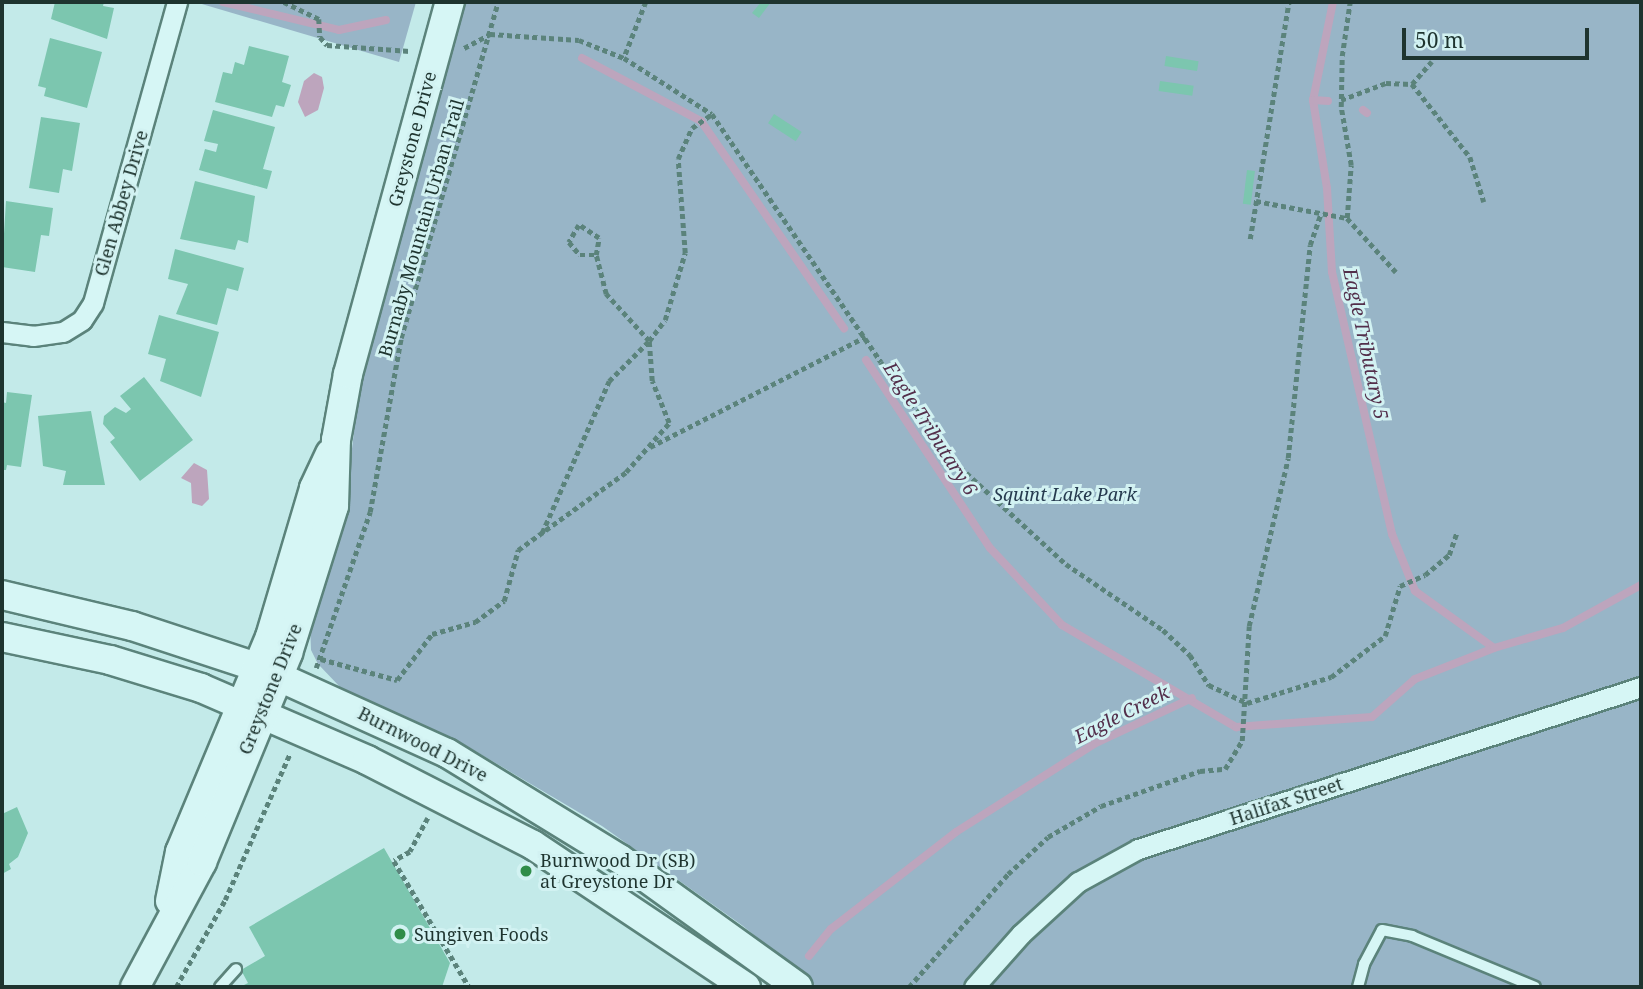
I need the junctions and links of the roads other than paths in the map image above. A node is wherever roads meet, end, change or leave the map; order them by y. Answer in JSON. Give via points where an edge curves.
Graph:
{"nodes":[{"id":1,"x":177,"y":2,"type":"edge"},
{"id":2,"x":450,"y":2,"type":"edge"},
{"id":3,"x":2,"y":332,"type":"edge"},
{"id":4,"x":2,"y":596,"type":"edge"},
{"id":5,"x":2,"y":637,"type":"edge"},
{"id":6,"x":268,"y":671,"type":"junction"},
{"id":7,"x":1641,"y":687,"type":"edge"},
{"id":8,"x":252,"y":708,"type":"junction"},
{"id":9,"x":236,"y":968,"type":"dead end"},
{"id":10,"x":135,"y":987,"type":"edge"},
{"id":11,"x":220,"y":987,"type":"edge"},
{"id":12,"x":746,"y":987,"type":"edge"},
{"id":13,"x":798,"y":987,"type":"edge"},
{"id":14,"x":974,"y":987,"type":"edge"},
{"id":15,"x":1358,"y":987,"type":"edge"},
{"id":16,"x":1535,"y":987,"type":"edge"}],
"edges":[{"from":1,"to":3,"type":"street","name":"Glen Abbey Drive","via":[[93,303],[82,320],[63,332]]},
{"from":2,"to":6,"type":"street","name":"Greystone Drive","via":[[348,374],[336,440],[314,488]]},
{"from":4,"to":6,"type":"street","name":"Burnwood Drive","via":[[132,626]]},
{"from":5,"to":8,"type":"street","via":[[110,660]]},
{"from":6,"to":8,"type":"street","name":"Greystone Drive"},
{"from":6,"to":13,"type":"street","name":"Burnwood Drive","via":[[447,753],[541,807]]},
{"from":7,"to":14,"type":"street","name":"Halifax Street","via":[[1138,849],[1077,882],[1021,934]]},
{"from":8,"to":10,"type":"street","name":"Greystone Drive","via":[[202,862]]},
{"from":8,"to":12,"type":"street","via":[[367,760],[533,845]]},
{"from":9,"to":11,"type":"lane"},
{"from":15,"to":16,"type":"lane","via":[[1382,930],[1412,936]]}]}
